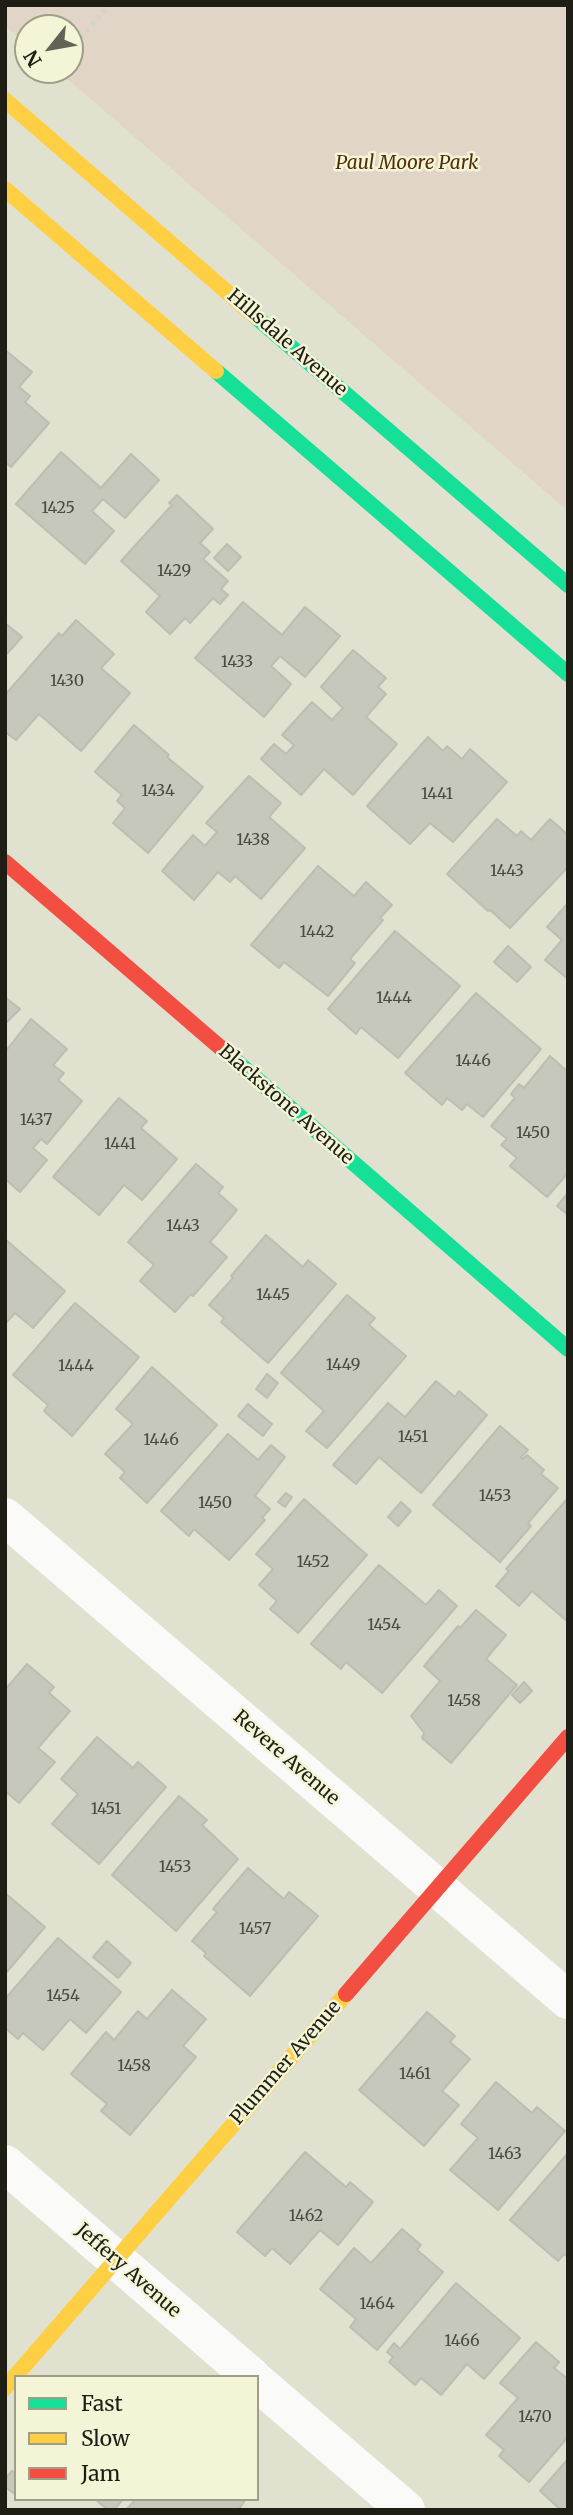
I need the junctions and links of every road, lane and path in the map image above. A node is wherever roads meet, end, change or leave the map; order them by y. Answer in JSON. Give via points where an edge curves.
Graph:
{"nodes":[{"id":1,"x":110,"y":5,"type":"edge"},
{"id":2,"x":84,"y":35,"type":"edge"},
{"id":3,"x":5,"y":100,"type":"edge"},
{"id":4,"x":5,"y":189,"type":"edge"},
{"id":5,"x":568,"y":585,"type":"edge"},
{"id":6,"x":568,"y":674,"type":"edge"},
{"id":7,"x":5,"y":862,"type":"edge"},
{"id":8,"x":568,"y":1349,"type":"edge"},
{"id":9,"x":5,"y":1517,"type":"edge"},
{"id":10,"x":568,"y":1737,"type":"edge"},
{"id":11,"x":438,"y":1888,"type":"junction"},
{"id":12,"x":568,"y":2000,"type":"edge"},
{"id":13,"x":5,"y":2164,"type":"edge"},
{"id":14,"x":116,"y":2260,"type":"junction"},
{"id":15,"x":16,"y":2375,"type":"edge"},
{"id":16,"x":250,"y":2375,"type":"edge"},
{"id":17,"x":259,"y":2384,"type":"edge"},
{"id":18,"x":406,"y":2510,"type":"edge"}],
"edges":[{"from":1,"to":2,"type":"path"},
{"from":3,"to":5,"type":"main road","name":"Hillsdale Avenue"},
{"from":4,"to":6,"type":"main road"},
{"from":7,"to":8,"type":"main road","name":"Blackstone Avenue"},
{"from":9,"to":11,"type":"street","name":"Revere Avenue"},
{"from":10,"to":11,"type":"main road","name":"Plummer Avenue"},
{"from":11,"to":12,"type":"street","name":"Revere Avenue"},
{"from":11,"to":14,"type":"main road","name":"Plummer Avenue"},
{"from":13,"to":14,"type":"street","name":"Jeffery Avenue"},
{"from":14,"to":15,"type":"main road","name":"Plummer Avenue"},
{"from":14,"to":16,"type":"street","name":"Jeffery Avenue"},
{"from":17,"to":18,"type":"street"}]}
